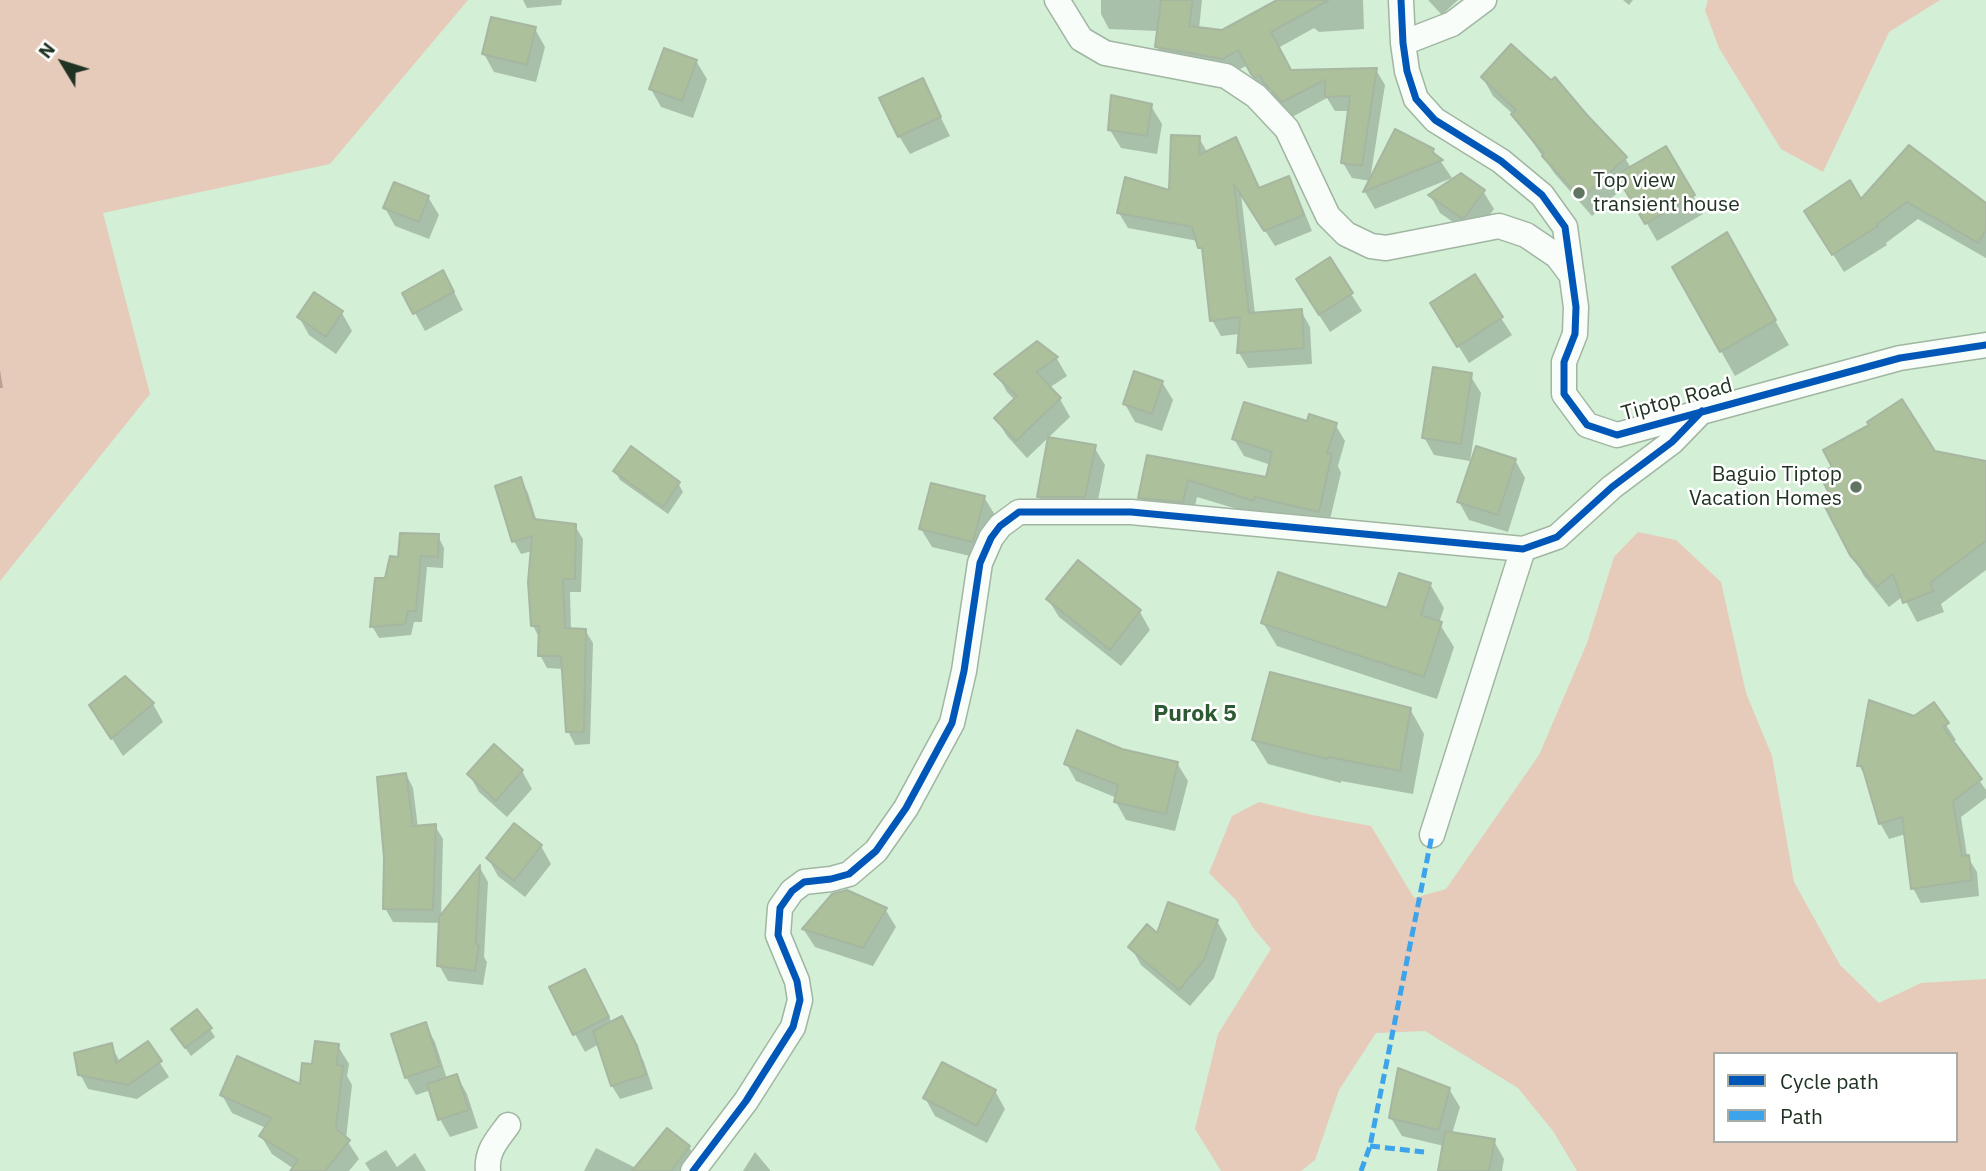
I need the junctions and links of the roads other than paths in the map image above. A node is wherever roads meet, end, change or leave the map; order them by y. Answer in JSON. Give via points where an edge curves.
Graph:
{"nodes":[{"id":1,"x":1057,"y":0,"type":"edge"},
{"id":2,"x":1401,"y":0,"type":"edge"},
{"id":3,"x":1484,"y":0,"type":"edge"},
{"id":4,"x":1403,"y":43,"type":"junction"},
{"id":5,"x":1573,"y":276,"type":"junction"},
{"id":6,"x":1986,"y":345,"type":"edge"},
{"id":7,"x":1702,"y":411,"type":"junction"},
{"id":8,"x":1523,"y":549,"type":"junction"},
{"id":9,"x":1432,"y":835,"type":"dead end"},
{"id":10,"x":508,"y":1125,"type":"dead end"},
{"id":11,"x":488,"y":1171,"type":"edge"},
{"id":12,"x":693,"y":1171,"type":"edge"}],
"edges":[{"from":1,"to":5,"type":"street","via":[[1081,39],[1105,52],[1226,76],[1256,96],[1287,130],[1328,216],[1346,234],[1387,248],[1499,226],[1526,234],[1557,256]]},
{"from":2,"to":4,"type":"street","name":"Tiptop Road"},
{"from":3,"to":4,"type":"street","via":[[1452,24]]},
{"from":4,"to":5,"type":"street","name":"Tiptop Road","via":[[1416,99],[1435,120],[1502,162],[1542,195],[1565,227]]},
{"from":5,"to":7,"type":"street","name":"Tiptop Road","via":[[1575,334],[1564,362],[1564,394],[1587,425],[1617,435]]},
{"from":6,"to":7,"type":"street","name":"Tiptop Road","via":[[1900,358]]},
{"from":7,"to":8,"type":"street","via":[[1672,442],[1612,487],[1557,537]]},
{"from":8,"to":9,"type":"street"},
{"from":8,"to":12,"type":"street","via":[[1131,512],[1019,512],[1000,526],[980,563],[953,723],[906,808],[876,851],[849,874],[804,882],[780,908],[778,934],[800,1000],[793,1027],[746,1101]]},
{"from":10,"to":11,"type":"street","via":[[491,1149]]}]}
